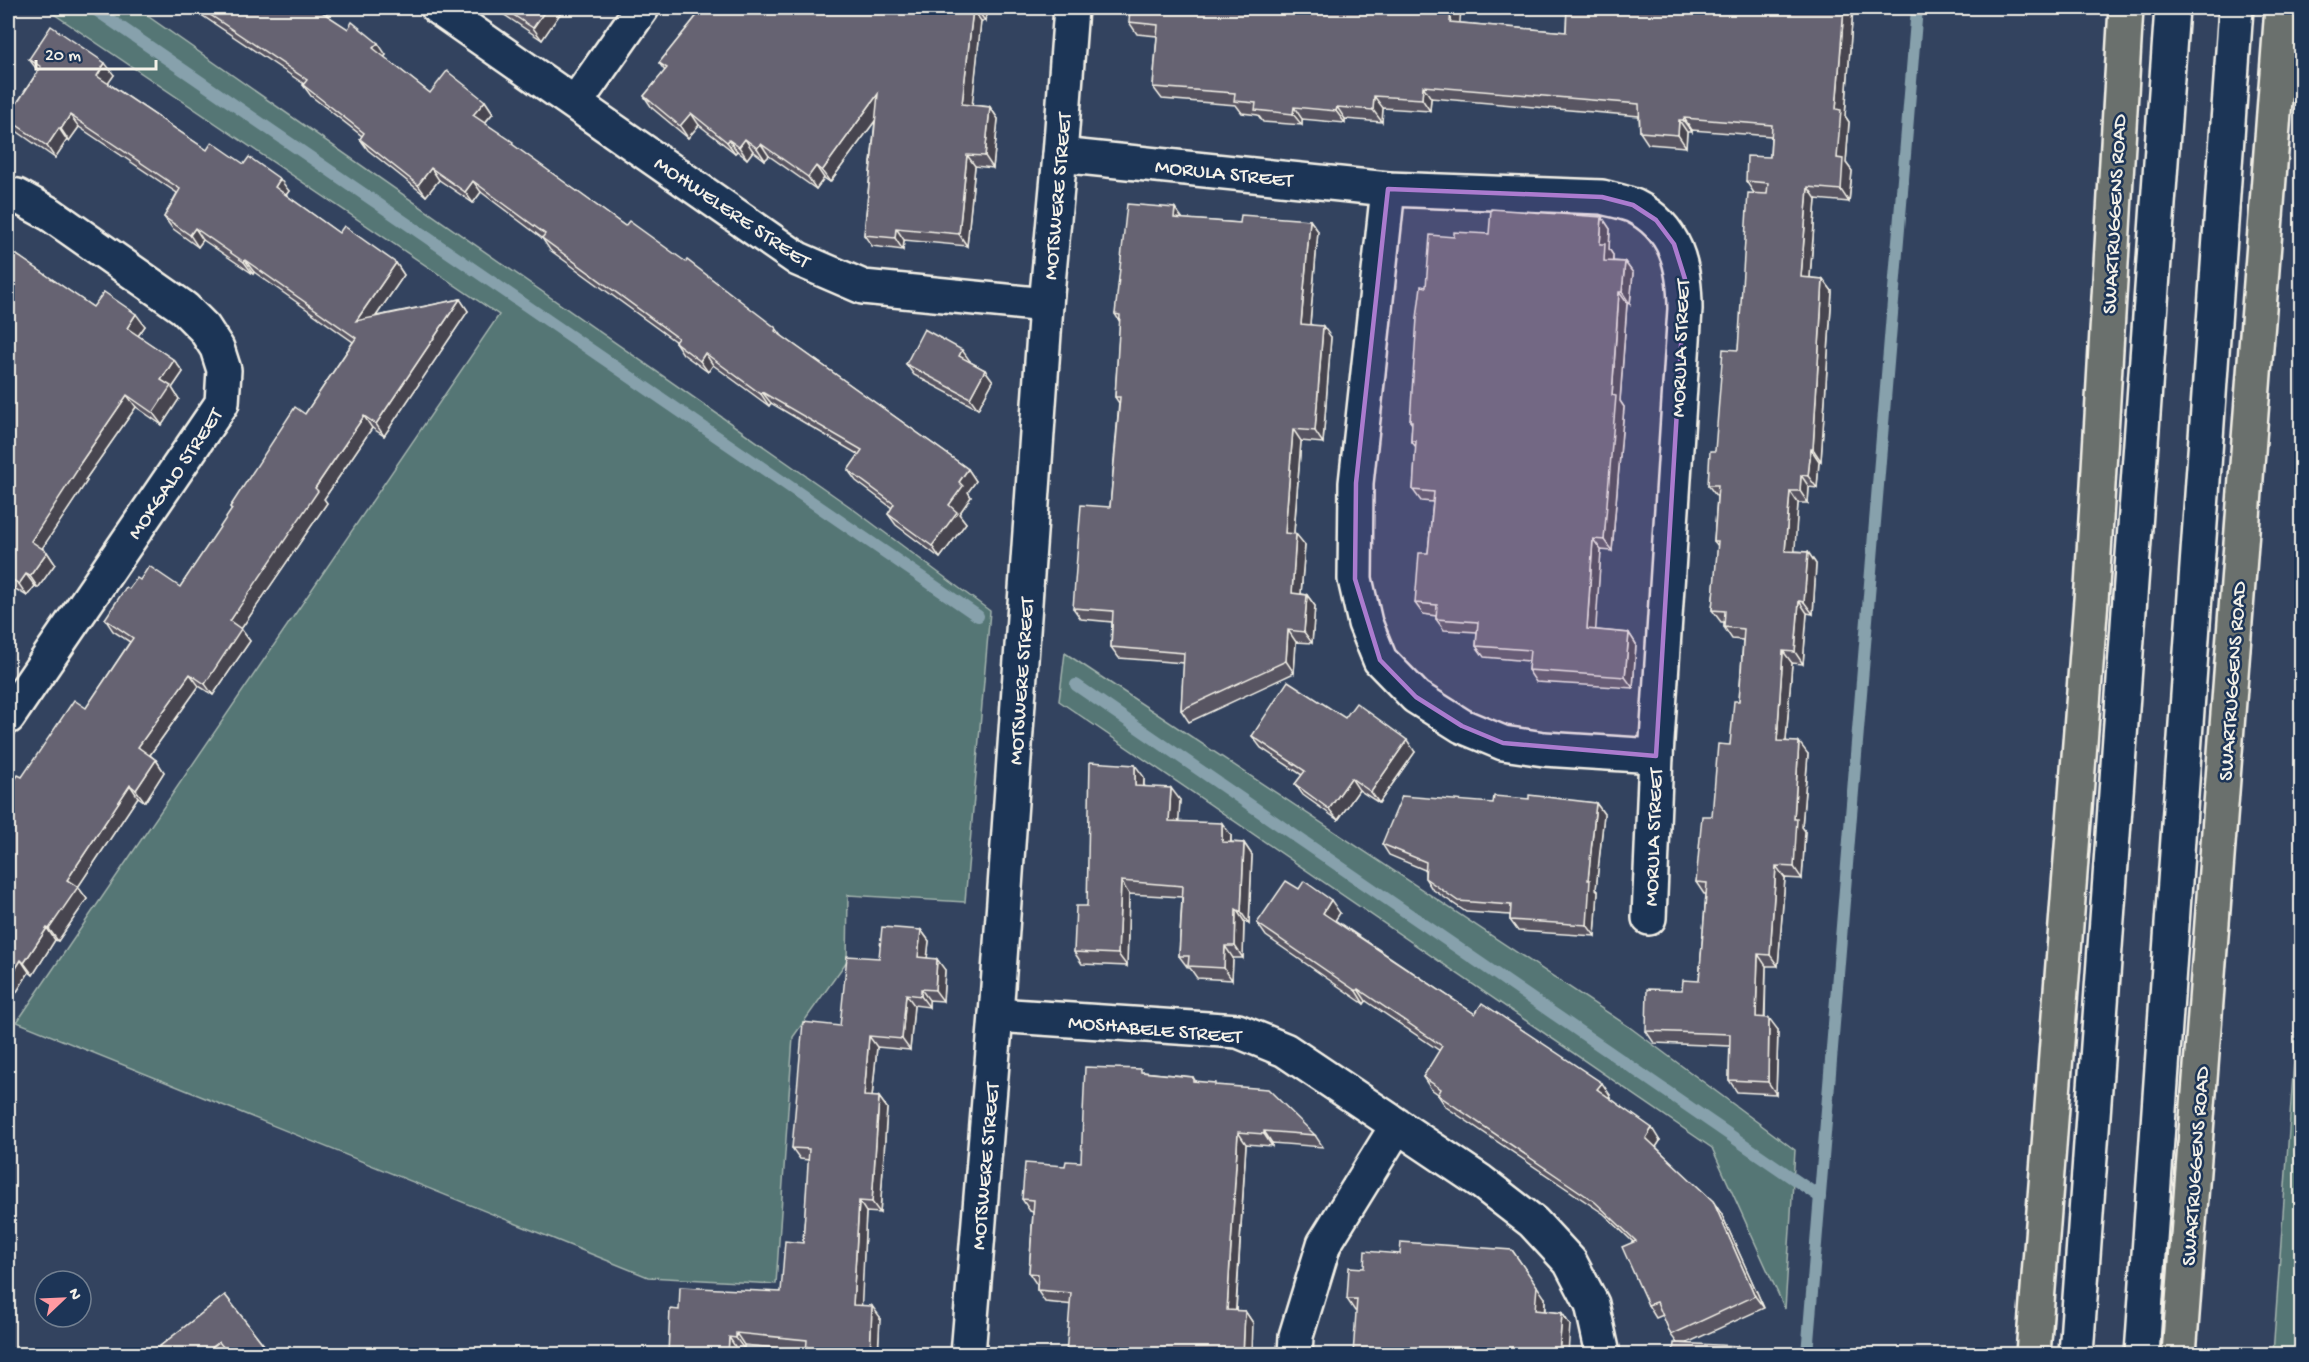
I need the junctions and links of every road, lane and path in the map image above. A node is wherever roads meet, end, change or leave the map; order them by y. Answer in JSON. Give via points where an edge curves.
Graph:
{"nodes":[{"id":1,"x":438,"y":8,"type":"edge"},
{"id":2,"x":642,"y":8,"type":"edge"},
{"id":3,"x":1071,"y":8,"type":"edge"},
{"id":4,"x":2126,"y":8,"type":"edge"},
{"id":5,"x":2172,"y":8,"type":"edge"},
{"id":6,"x":2236,"y":8,"type":"edge"},
{"id":7,"x":2282,"y":8,"type":"edge"},
{"id":8,"x":576,"y":102,"type":"junction"},
{"id":9,"x":1060,"y":155,"type":"junction"},
{"id":10,"x":1388,"y":189,"type":"junction"},
{"id":11,"x":8,"y":195,"type":"edge"},
{"id":12,"x":1046,"y":305,"type":"junction"},
{"id":13,"x":8,"y":717,"type":"edge"},
{"id":14,"x":1656,"y":756,"type":"junction"},
{"id":15,"x":1649,"y":918,"type":"dead end"},
{"id":16,"x":996,"y":1015,"type":"junction"},
{"id":17,"x":1397,"y":1126,"type":"junction"},
{"id":18,"x":969,"y":1354,"type":"edge"},
{"id":19,"x":1295,"y":1354,"type":"edge"},
{"id":20,"x":1603,"y":1354,"type":"edge"},
{"id":21,"x":2033,"y":1354,"type":"edge"},
{"id":22,"x":2076,"y":1354,"type":"edge"},
{"id":23,"x":2142,"y":1354,"type":"edge"},
{"id":24,"x":2179,"y":1354,"type":"edge"}],
"edges":[{"from":1,"to":8,"type":"street","name":"MOHWELERE STREET"},
{"from":2,"to":8,"type":"street"},
{"from":3,"to":9,"type":"street","name":"MOTSWERE STREET"},
{"from":4,"to":21,"type":"main road","name":"SWARTRUGGENS ROAD","via":[[2092,587]]},
{"from":5,"to":22,"type":"street"},
{"from":6,"to":23,"type":"street"},
{"from":7,"to":24,"type":"main road","name":"SWARTRUGGENS ROAD"},
{"from":8,"to":12,"type":"street","name":"MOHWELERE STREET","via":[[798,260],[863,287]]},
{"from":9,"to":10,"type":"street","name":"MORULA STREET"},
{"from":9,"to":12,"type":"street","name":"MOTSWERE STREET"},
{"from":10,"to":14,"type":"street","name":"MORULA STREET","via":[[1356,483],[1355,579],[1365,623],[1380,660],[1416,697],[1462,726],[1503,743]]},
{"from":10,"to":14,"type":"street","name":"MORULA STREET","via":[[1602,197],[1633,205],[1656,220],[1674,244],[1685,279],[1685,309]]},
{"from":11,"to":13,"type":"street","name":"MOKGALO STREET","via":[[50,214],[184,308],[217,348],[224,370],[222,403]]},
{"from":12,"to":16,"type":"street","name":"MOTSWERE STREET"},
{"from":14,"to":15,"type":"street","name":"MORULA STREET"},
{"from":16,"to":17,"type":"street","name":"MOSHABELE STREET","via":[[1238,1031],[1285,1050]]},
{"from":16,"to":18,"type":"street","name":"MOTSWERE STREET"},
{"from":17,"to":19,"type":"street","via":[[1324,1244],[1296,1336]]},
{"from":17,"to":20,"type":"street","name":"MOSHABELE STREET","via":[[1480,1180],[1533,1222],[1570,1262],[1592,1304]]}]}
